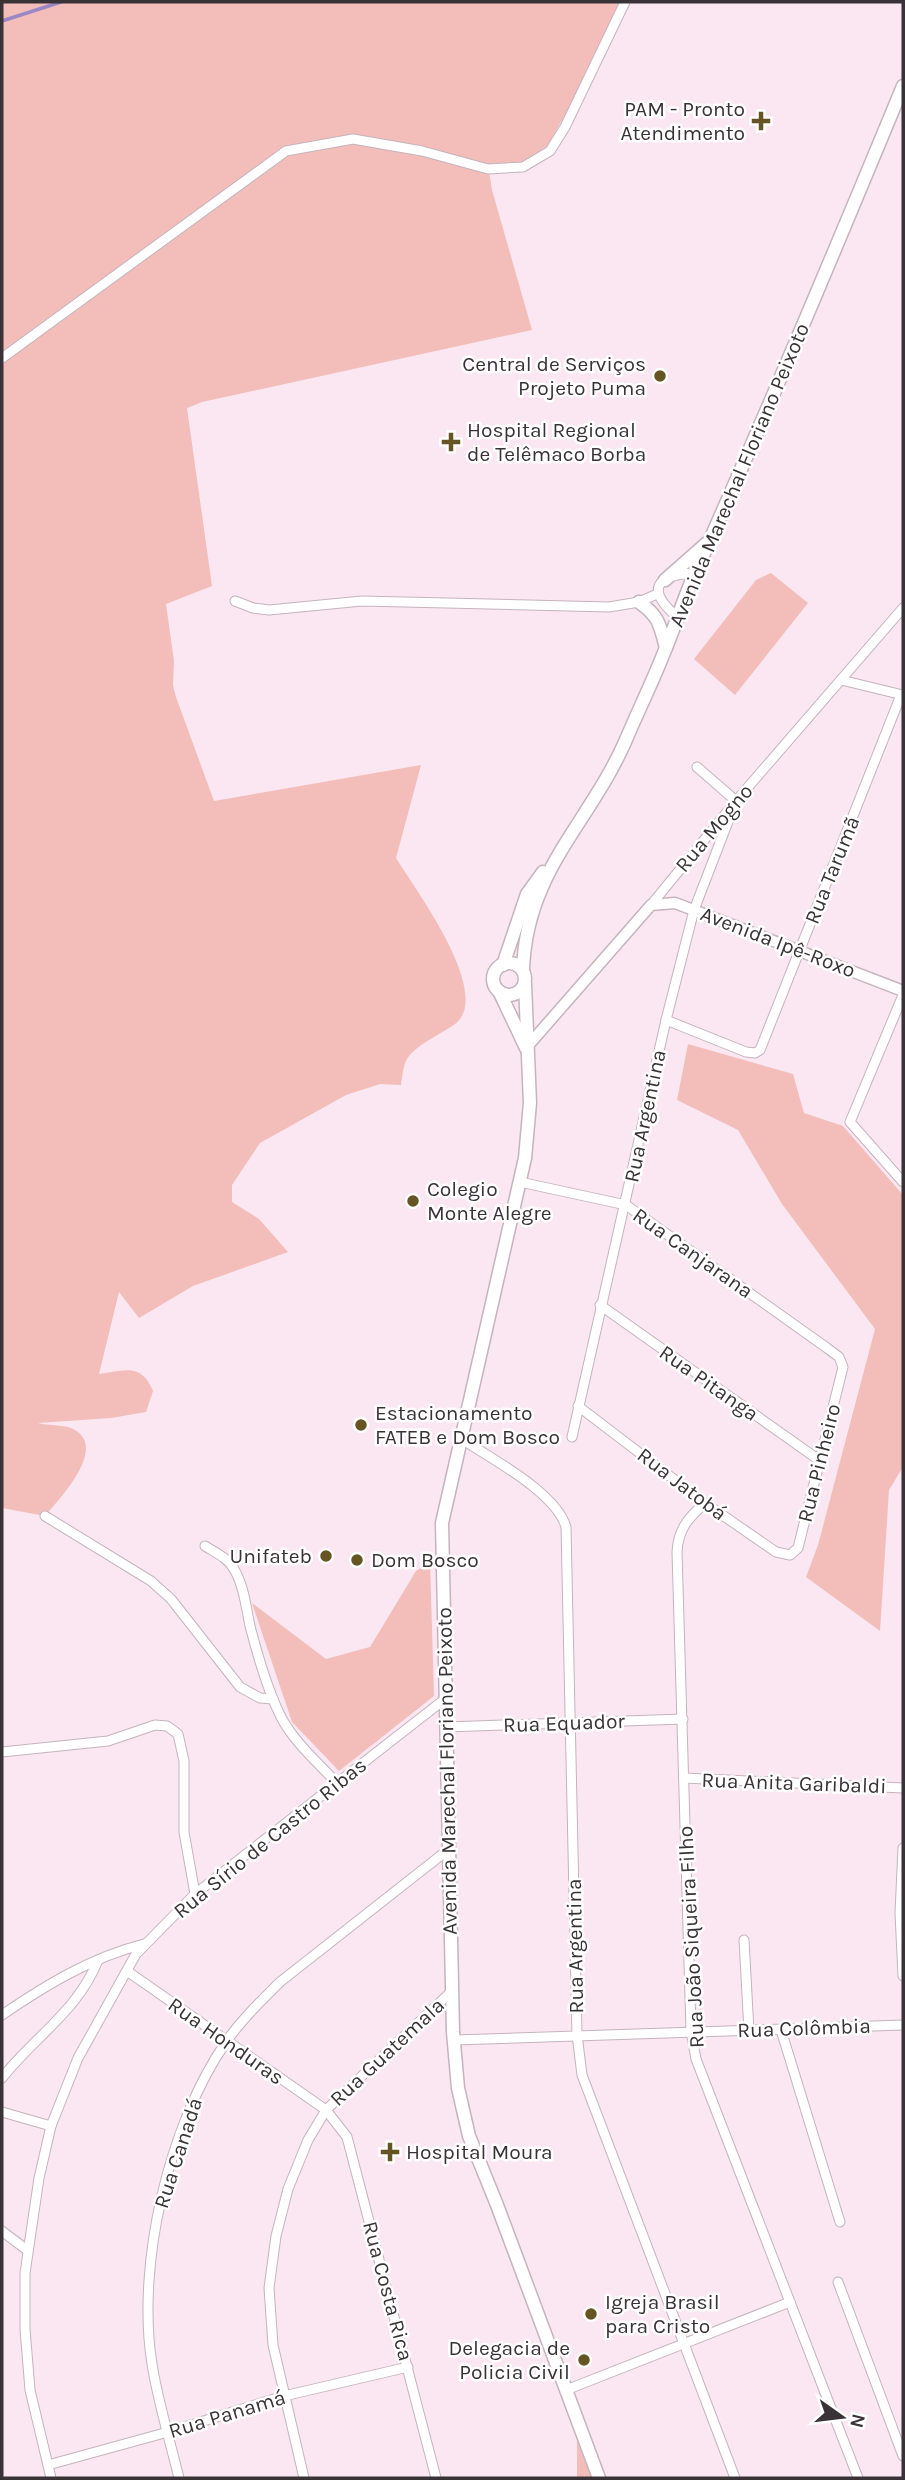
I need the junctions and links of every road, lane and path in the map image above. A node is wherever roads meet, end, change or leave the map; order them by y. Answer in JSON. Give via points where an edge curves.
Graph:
{"nodes":[{"id":1,"x":625,"y":2,"type":"edge"},
{"id":2,"x":903,"y":86,"type":"edge"},
{"id":3,"x":2,"y":358,"type":"edge"},
{"id":4,"x":710,"y":541,"type":"junction"},
{"id":5,"x":695,"y":573,"type":"junction"},
{"id":6,"x":665,"y":580,"type":"junction"},
{"id":7,"x":657,"y":594,"type":"junction"},
{"id":8,"x":235,"y":601,"type":"dead end"},
{"id":9,"x":639,"y":602,"type":"junction"},
{"id":10,"x":903,"y":608,"type":"edge"},
{"id":11,"x":677,"y":617,"type":"junction"},
{"id":12,"x":666,"y":649,"type":"junction"},
{"id":13,"x":841,"y":680,"type":"junction"},
{"id":14,"x":902,"y":695,"type":"edge"},
{"id":15,"x":697,"y":767,"type":"dead end"},
{"id":16,"x":736,"y":801,"type":"junction"},
{"id":17,"x":557,"y":856,"type":"junction"},
{"id":18,"x":651,"y":905,"type":"junction"},
{"id":19,"x":694,"y":910,"type":"junction"},
{"id":20,"x":800,"y":950,"type":"junction"},
{"id":21,"x":503,"y":965,"type":"junction"},
{"id":22,"x":524,"y":982,"type":"junction"},
{"id":23,"x":499,"y":991,"type":"junction"},
{"id":24,"x":903,"y":993,"type":"edge"},
{"id":25,"x":509,"y":1016,"type":"junction"},
{"id":26,"x":666,"y":1020,"type":"junction"},
{"id":27,"x":526,"y":1048,"type":"junction"},
{"id":28,"x":520,"y":1182,"type":"junction"},
{"id":29,"x":903,"y":1182,"type":"edge"},
{"id":30,"x":626,"y":1205,"type":"junction"},
{"id":31,"x":600,"y":1305,"type":"junction"},
{"id":32,"x":843,"y":1367,"type":"joint"},
{"id":33,"x":578,"y":1406,"type":"junction"},
{"id":34,"x":572,"y":1437,"type":"dead end"},
{"id":35,"x":460,"y":1438,"type":"junction"},
{"id":36,"x":818,"y":1460,"type":"junction"},
{"id":37,"x":705,"y":1503,"type":"junction"},
{"id":38,"x":46,"y":1516,"type":"dead end"},
{"id":39,"x":205,"y":1546,"type":"dead end"},
{"id":40,"x":790,"y":1555,"type":"joint"},
{"id":41,"x":273,"y":1699,"type":"junction"},
{"id":42,"x":445,"y":1699,"type":"junction"},
{"id":43,"x":683,"y":1719,"type":"junction"},
{"id":44,"x":570,"y":1723,"type":"junction"},
{"id":45,"x":446,"y":1727,"type":"junction"},
{"id":46,"x":2,"y":1752,"type":"edge"},
{"id":47,"x":684,"y":1778,"type":"junction"},
{"id":48,"x":337,"y":1783,"type":"junction"},
{"id":49,"x":903,"y":1788,"type":"edge"},
{"id":50,"x":903,"y":1848,"type":"edge"},
{"id":51,"x":449,"y":1849,"type":"junction"},
{"id":52,"x":195,"y":1894,"type":"junction"},
{"id":53,"x":744,"y":1940,"type":"dead end"},
{"id":54,"x":145,"y":1944,"type":"junction"},
{"id":55,"x":97,"y":1960,"type":"junction"},
{"id":56,"x":127,"y":1971,"type":"junction"},
{"id":57,"x":903,"y":1976,"type":"edge"},
{"id":58,"x":452,"y":1991,"type":"junction"},
{"id":59,"x":2,"y":2015,"type":"edge"},
{"id":60,"x":903,"y":2025,"type":"edge"},
{"id":61,"x":781,"y":2030,"type":"junction"},
{"id":62,"x":691,"y":2031,"type":"junction"},
{"id":63,"x":749,"y":2031,"type":"junction"},
{"id":64,"x":576,"y":2035,"type":"junction"},
{"id":65,"x":454,"y":2040,"type":"junction"},
{"id":66,"x":226,"y":2041,"type":"junction"},
{"id":67,"x":2,"y":2078,"type":"edge"},
{"id":68,"x":326,"y":2110,"type":"junction"},
{"id":69,"x":2,"y":2112,"type":"edge"},
{"id":70,"x":51,"y":2126,"type":"junction"},
{"id":71,"x":840,"y":2222,"type":"dead end"},
{"id":72,"x":2,"y":2231,"type":"edge"},
{"id":73,"x":27,"y":2250,"type":"junction"},
{"id":74,"x":838,"y":2282,"type":"dead end"},
{"id":75,"x":790,"y":2302,"type":"junction"},
{"id":76,"x":684,"y":2344,"type":"junction"},
{"id":77,"x":408,"y":2367,"type":"junction"},
{"id":78,"x":566,"y":2390,"type":"junction"},
{"id":79,"x":284,"y":2396,"type":"junction"},
{"id":80,"x":168,"y":2432,"type":"junction"},
{"id":81,"x":903,"y":2456,"type":"edge"},
{"id":82,"x":48,"y":2465,"type":"junction"},
{"id":83,"x":51,"y":2478,"type":"edge"},
{"id":84,"x":179,"y":2478,"type":"edge"},
{"id":85,"x":304,"y":2478,"type":"edge"},
{"id":86,"x":436,"y":2478,"type":"edge"},
{"id":87,"x":599,"y":2478,"type":"edge"},
{"id":88,"x":735,"y":2478,"type":"edge"},
{"id":89,"x":858,"y":2478,"type":"edge"}],
"edges":[{"from":1,"to":3,"type":"street","via":[[565,127],[550,151],[523,167],[488,169],[353,139],[286,151]]},
{"from":2,"to":4,"type":"main road","name":"Avenida Marechal Floriano Peixoto"},
{"from":4,"to":5,"type":"main road","name":"Avenida Marechal Floriano Peixoto"},
{"from":4,"to":6,"type":"main road"},
{"from":5,"to":6,"type":"street"},
{"from":5,"to":11,"type":"main road","name":"Avenida Marechal Floriano Peixoto"},
{"from":6,"to":7,"type":"street"},
{"from":7,"to":9,"type":"street"},
{"from":7,"to":11,"type":"street"},
{"from":8,"to":9,"type":"street","via":[[269,610],[362,601],[609,607]]},
{"from":9,"to":12,"type":"main road","via":[[659,621]]},
{"from":10,"to":13,"type":"street","name":"Rua Mogno"},
{"from":11,"to":12,"type":"main road","name":"Avenida Marechal Floriano Peixoto"},
{"from":12,"to":17,"type":"main road","name":"Avenida Marechal Floriano Peixoto","via":[[621,750]]},
{"from":13,"to":14,"type":"street"},
{"from":13,"to":16,"type":"street","name":"Rua Mogno"},
{"from":14,"to":20,"type":"street","name":"Rua Tarumã"},
{"from":15,"to":16,"type":"street"},
{"from":16,"to":18,"type":"street","name":"Rua Mogno"},
{"from":16,"to":19,"type":"street","name":"Rua Argentina"},
{"from":17,"to":21,"type":"main road","name":"Avenida Marechal Floriano Peixoto","via":[[527,894]]},
{"from":17,"to":22,"type":"main road","name":"Avenida Marechal Floriano Peixoto","via":[[527,925]]},
{"from":18,"to":19,"type":"street","name":"Avenida Ipê-Roxo","via":[[674,903]]},
{"from":18,"to":27,"type":"street","name":"Rua Mogno"},
{"from":19,"to":20,"type":"street","name":"Avenida Ipê-Roxo"},
{"from":19,"to":26,"type":"street","name":"Rua Argentina"},
{"from":20,"to":24,"type":"street","name":"Avenida Ipê-Roxo"},
{"from":20,"to":26,"type":"street","name":"Rua Tarumã","via":[[755,1054]]},
{"from":21,"to":22,"type":"main road","via":[[516,964]]},
{"from":21,"to":23,"type":"main road","via":[[493,979]]},
{"from":22,"to":23,"type":"main road","via":[[512,995]]},
{"from":22,"to":25,"type":"main road"},
{"from":22,"to":27,"type":"main road","name":"Avenida Marechal Floriano Peixoto"},
{"from":23,"to":25,"type":"main road","name":"Avenida Marechal Floriano Peixoto"},
{"from":24,"to":29,"type":"street","via":[[850,1122]]},
{"from":25,"to":27,"type":"main road","name":"Avenida Marechal Floriano Peixoto"},
{"from":26,"to":30,"type":"street","name":"Rua Argentina"},
{"from":27,"to":28,"type":"main road","name":"Avenida Marechal Floriano Peixoto","via":[[530,1103]]},
{"from":28,"to":30,"type":"street","name":"Rua Canjarana"},
{"from":28,"to":35,"type":"main road","name":"Avenida Marechal Floriano Peixoto"},
{"from":30,"to":31,"type":"street","name":"Rua Argentina"},
{"from":30,"to":32,"type":"street","name":"Rua Canjarana","via":[[827,1348]]},
{"from":31,"to":33,"type":"street","name":"Rua Argentina"},
{"from":31,"to":36,"type":"street","name":"Rua Pitanga"},
{"from":32,"to":36,"type":"street","name":"Rua Pinheiro"},
{"from":33,"to":34,"type":"street","name":"Rua Argentina"},
{"from":33,"to":37,"type":"street","name":"Rua Jatobá"},
{"from":35,"to":42,"type":"main road","name":"Avenida Marechal Floriano Peixoto","via":[[442,1523]]},
{"from":35,"to":44,"type":"street","name":"Rua Argentina","via":[[542,1493],[563,1515]]},
{"from":36,"to":40,"type":"street","name":"Rua Pinheiro","via":[[798,1548]]},
{"from":37,"to":40,"type":"street","name":"Rua Jatobá","via":[[776,1552]]},
{"from":37,"to":43,"type":"street","name":"Rua João Siqueira Filho","via":[[677,1540]]},
{"from":38,"to":41,"type":"street","via":[[151,1581],[171,1599],[240,1687],[260,1698]]},
{"from":39,"to":41,"type":"street","via":[[236,1571]]},
{"from":41,"to":48,"type":"street","via":[[295,1738]]},
{"from":42,"to":45,"type":"main road","name":"Avenida Marechal Floriano Peixoto"},
{"from":42,"to":48,"type":"street","name":"Rua Sírio de Castro Ribas"},
{"from":43,"to":44,"type":"street","name":"Rua Equador"},
{"from":43,"to":47,"type":"street","name":"Rua João Siqueira Filho"},
{"from":44,"to":45,"type":"street","name":"Rua Equador"},
{"from":44,"to":64,"type":"street","name":"Rua Argentina"},
{"from":45,"to":51,"type":"main road","name":"Avenida Marechal Floriano Peixoto"},
{"from":46,"to":52,"type":"street","via":[[108,1741],[156,1724],[178,1734],[184,1761],[184,1832]]},
{"from":47,"to":49,"type":"street","name":"Rua Anita Garibaldi"},
{"from":47,"to":62,"type":"street","name":"Rua João Siqueira Filho"},
{"from":48,"to":52,"type":"street","name":"Rua Sírio de Castro Ribas"},
{"from":50,"to":57,"type":"street"},
{"from":51,"to":58,"type":"main road","name":"Avenida Marechal Floriano Peixoto"},
{"from":51,"to":66,"type":"street","name":"Rua Canadá","via":[[280,1982]]},
{"from":52,"to":54,"type":"street","name":"Rua Sírio de Castro Ribas"},
{"from":53,"to":63,"type":"street"},
{"from":54,"to":55,"type":"street"},
{"from":54,"to":56,"type":"street","name":"Rua Sírio de Castro Ribas"},
{"from":55,"to":59,"type":"street"},
{"from":55,"to":67,"type":"street","via":[[77,1998]]},
{"from":56,"to":66,"type":"street","name":"Rua Honduras"},
{"from":56,"to":70,"type":"street","name":"Rua Sírio de Castro Ribas","via":[[78,2058]]},
{"from":58,"to":65,"type":"main road","name":"Avenida Marechal Floriano Peixoto"},
{"from":58,"to":68,"type":"street","name":"Rua Guatemala"},
{"from":60,"to":61,"type":"street","name":"Rua Colômbia"},
{"from":61,"to":63,"type":"street","name":"Rua Colômbia"},
{"from":61,"to":71,"type":"street"},
{"from":62,"to":63,"type":"street","name":"Rua Colômbia"},
{"from":62,"to":64,"type":"street","name":"Rua Colômbia"},
{"from":62,"to":75,"type":"street","name":"Rua João Siqueira Filho","via":[[696,2059]]},
{"from":64,"to":65,"type":"street","name":"Rua Colômbia"},
{"from":64,"to":76,"type":"street","name":"Rua Argentina","via":[[589,2099]]},
{"from":65,"to":78,"type":"main road","name":"Avenida Marechal Floriano Peixoto","via":[[469,2136]]},
{"from":66,"to":68,"type":"street","name":"Rua Honduras"},
{"from":66,"to":80,"type":"street","name":"Rua Canadá","via":[[184,2124],[157,2219],[148,2316],[152,2363]]},
{"from":68,"to":77,"type":"street","name":"Rua Costa Rica","via":[[347,2137]]},
{"from":68,"to":79,"type":"street","name":"Rua Guatemala","via":[[288,2189],[276,2236],[270,2288],[273,2345]]},
{"from":69,"to":70,"type":"street"},
{"from":70,"to":73,"type":"street","name":"Rua Sírio de Castro Ribas"},
{"from":72,"to":73,"type":"street"},
{"from":73,"to":82,"type":"street","name":"Rua Sírio de Castro Ribas","via":[[25,2329],[30,2390]]},
{"from":74,"to":81,"type":"street"},
{"from":75,"to":76,"type":"street"},
{"from":75,"to":89,"type":"street","name":"Rua João Siqueira Filho"},
{"from":76,"to":78,"type":"street"},
{"from":76,"to":88,"type":"street","name":"Rua Argentina"},
{"from":77,"to":79,"type":"street","name":"Rua Panamá"},
{"from":77,"to":86,"type":"street","name":"Rua Costa Rica"},
{"from":78,"to":87,"type":"main road","name":"Avenida Marechal Floriano Peixoto"},
{"from":79,"to":80,"type":"street","name":"Rua Panamá"},
{"from":79,"to":85,"type":"street","name":"Rua Guatemala"},
{"from":80,"to":82,"type":"street","name":"Rua Panamá"},
{"from":80,"to":84,"type":"street","name":"Rua Canadá"},
{"from":82,"to":83,"type":"street","name":"Rua Sírio de Castro Ribas"}]}
